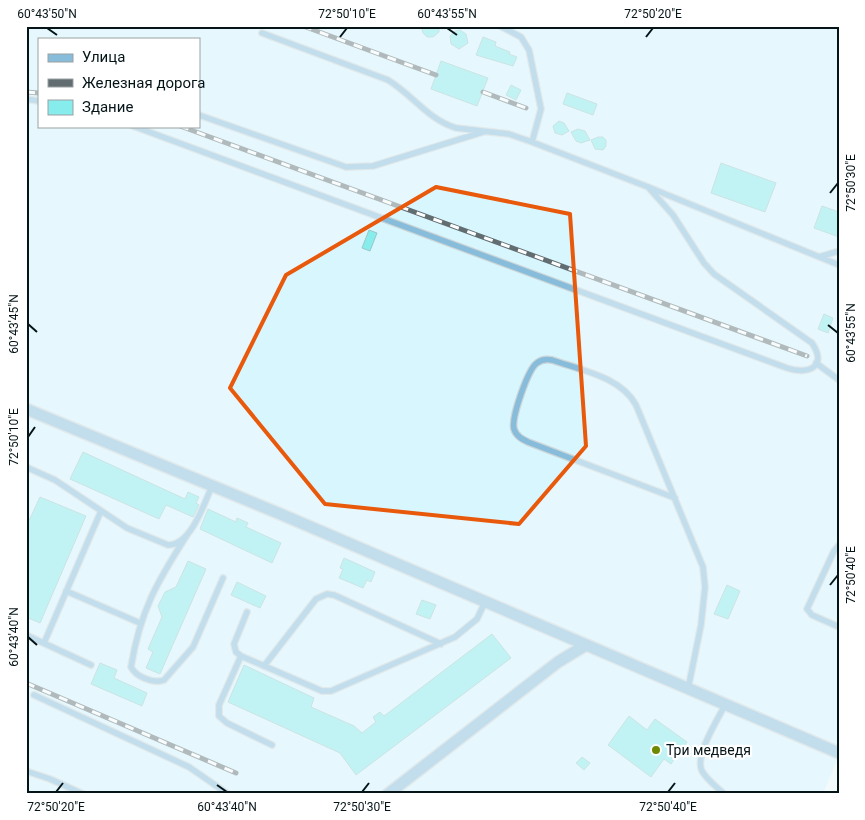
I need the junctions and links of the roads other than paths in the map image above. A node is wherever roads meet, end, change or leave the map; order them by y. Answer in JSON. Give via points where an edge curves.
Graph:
{"nodes":[{"id":1,"x":500,"y":26,"type":"edge"},
{"id":2,"x":262,"y":33,"type":"dead end"},
{"id":3,"x":200,"y":115,"type":"edge"},
{"id":4,"x":138,"y":128,"type":"edge"},
{"id":5,"x":485,"y":131,"type":"junction"},
{"id":6,"x":532,"y":142,"type":"junction"},
{"id":7,"x":648,"y":187,"type":"junction"},
{"id":8,"x":839,"y":251,"type":"edge"},
{"id":9,"x":820,"y":257,"type":"junction"},
{"id":10,"x":839,"y":265,"type":"edge"},
{"id":11,"x":816,"y":363,"type":"junction"},
{"id":12,"x":839,"y":380,"type":"edge"},
{"id":13,"x":26,"y":409,"type":"edge"},
{"id":14,"x":27,"y":469,"type":"edge"},
{"id":15,"x":212,"y":486,"type":"junction"},
{"id":16,"x":675,"y":498,"type":"junction"},
{"id":17,"x":101,"y":511,"type":"junction"},
{"id":18,"x":187,"y":535,"type":"junction"},
{"id":19,"x":839,"y":545,"type":"edge"},
{"id":20,"x":224,"y":578,"type":"dead end"},
{"id":21,"x":66,"y":591,"type":"junction"},
{"id":22,"x":485,"y":602,"type":"junction"},
{"id":23,"x":248,"y":612,"type":"dead end"},
{"id":24,"x":140,"y":623,"type":"junction"},
{"id":25,"x":839,"y":627,"type":"edge"},
{"id":26,"x":26,"y":635,"type":"edge"},
{"id":27,"x":44,"y":643,"type":"junction"},
{"id":28,"x":441,"y":644,"type":"junction"},
{"id":29,"x":586,"y":645,"type":"junction"},
{"id":30,"x":241,"y":656,"type":"junction"},
{"id":31,"x":91,"y":665,"type":"dead end"},
{"id":32,"x":264,"y":666,"type":"junction"},
{"id":33,"x":688,"y":689,"type":"junction"},
{"id":34,"x":34,"y":696,"type":"dead end"},
{"id":35,"x":725,"y":705,"type":"junction"},
{"id":36,"x":272,"y":745,"type":"dead end"},
{"id":37,"x":839,"y":753,"type":"edge"},
{"id":38,"x":26,"y":771,"type":"edge"},
{"id":39,"x":82,"y":794,"type":"edge"},
{"id":40,"x":228,"y":794,"type":"edge"},
{"id":41,"x":388,"y":794,"type":"edge"},
{"id":42,"x":724,"y":794,"type":"edge"}],
"edges":[{"from":1,"to":6,"type":"lane","via":[[522,37],[529,50],[541,109]]},
{"from":2,"to":5,"type":"lane","via":[[388,80],[427,113],[449,126]]},
{"from":3,"to":5,"type":"lane","via":[[346,167],[373,166]]},
{"from":4,"to":11,"type":"lane","via":[[787,368],[808,371]]},
{"from":5,"to":6,"type":"lane","via":[[509,134]]},
{"from":6,"to":7,"type":"lane"},
{"from":7,"to":9,"type":"lane"},
{"from":7,"to":11,"type":"lane","via":[[673,215],[714,274],[806,338],[816,348]]},
{"from":8,"to":9,"type":"lane"},
{"from":9,"to":10,"type":"lane"},
{"from":11,"to":12,"type":"lane"},
{"from":13,"to":15,"type":"street"},
{"from":14,"to":17,"type":"lane","via":[[55,480]]},
{"from":15,"to":18,"type":"lane"},
{"from":15,"to":22,"type":"street"},
{"from":16,"to":16,"type":"lane","via":[[528,442],[516,434],[515,416],[529,375],[538,362],[552,360],[613,382],[625,390],[636,405]]},
{"from":16,"to":33,"type":"lane","via":[[705,578],[701,626]]},
{"from":17,"to":18,"type":"lane","via":[[127,528],[163,543],[175,545]]},
{"from":17,"to":21,"type":"lane"},
{"from":18,"to":24,"type":"lane","via":[[156,584]]},
{"from":19,"to":25,"type":"lane","via":[[807,608],[809,613]]},
{"from":20,"to":24,"type":"lane","via":[[193,646],[160,682],[135,673],[131,667]]},
{"from":21,"to":24,"type":"lane"},
{"from":21,"to":27,"type":"lane"},
{"from":22,"to":28,"type":"lane","via":[[472,624]]},
{"from":22,"to":29,"type":"street"},
{"from":23,"to":30,"type":"lane","via":[[234,644]]},
{"from":26,"to":27,"type":"lane"},
{"from":27,"to":31,"type":"lane"},
{"from":28,"to":32,"type":"lane","via":[[331,691],[316,690]]},
{"from":28,"to":32,"type":"lane","via":[[327,594],[316,599]]},
{"from":29,"to":33,"type":"street"},
{"from":29,"to":41,"type":"street","via":[[558,662]]},
{"from":30,"to":32,"type":"lane"},
{"from":30,"to":36,"type":"lane","via":[[219,705],[219,716]]},
{"from":33,"to":35,"type":"street"},
{"from":34,"to":40,"type":"lane","via":[[189,767]]},
{"from":35,"to":37,"type":"street"},
{"from":35,"to":42,"type":"lane","via":[[699,762],[708,779]]},
{"from":38,"to":39,"type":"lane"}]}
